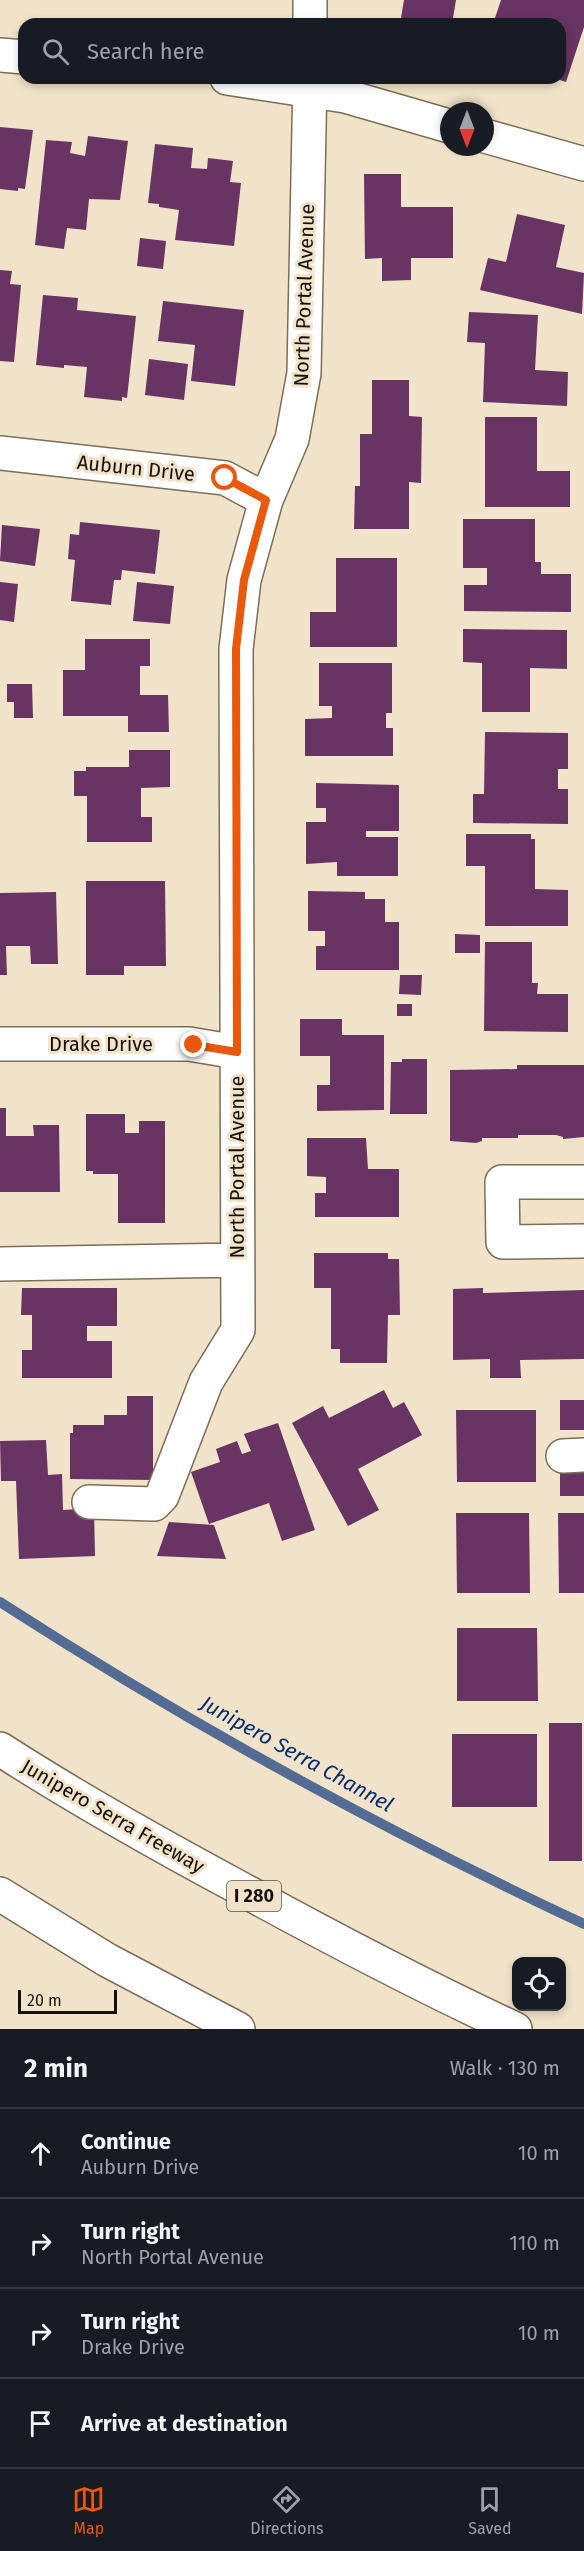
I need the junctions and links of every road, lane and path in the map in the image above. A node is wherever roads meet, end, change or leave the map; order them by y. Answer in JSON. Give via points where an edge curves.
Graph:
{"nodes":[{"id":1,"x":310,"y":0,"type":"edge"},
{"id":2,"x":310,"y":18,"type":"edge"},
{"id":3,"x":0,"y":55,"type":"edge"},
{"id":4,"x":18,"y":56,"type":"edge"},
{"id":5,"x":310,"y":84,"type":"edge"},
{"id":6,"x":440,"y":123,"type":"edge"},
{"id":7,"x":494,"y":139,"type":"edge"},
{"id":8,"x":584,"y":164,"type":"edge"},
{"id":9,"x":0,"y":453,"type":"edge"},
{"id":10,"x":266,"y":500,"type":"junction"},
{"id":11,"x":0,"y":1044,"type":"edge"},
{"id":12,"x":237,"y":1052,"type":"junction"},
{"id":13,"x":584,"y":1182,"type":"edge"},
{"id":14,"x":584,"y":1241,"type":"edge"},
{"id":15,"x":237,"y":1260,"type":"junction"},
{"id":16,"x":0,"y":1264,"type":"edge"},
{"id":17,"x":89,"y":1502,"type":"dead end"},
{"id":18,"x":0,"y":1749,"type":"edge"},
{"id":19,"x":0,"y":1894,"type":"edge"},
{"id":20,"x":238,"y":2029,"type":"edge"},
{"id":21,"x":515,"y":2029,"type":"edge"}],
"edges":[{"from":1,"to":2,"type":"main road"},
{"from":3,"to":4,"type":"main road"},
{"from":5,"to":6,"type":"main road"},
{"from":5,"to":10,"type":"main road","name":"North Portal Avenue","via":[[304,373],[292,439]]},
{"from":7,"to":8,"type":"main road"},
{"from":9,"to":10,"type":"main road","name":"Auburn Drive","via":[[225,478]]},
{"from":10,"to":12,"type":"main road","name":"North Portal Avenue","via":[[244,580],[236,649]]},
{"from":11,"to":12,"type":"main road","name":"Drake Drive","via":[[189,1044]]},
{"from":12,"to":15,"type":"main road","name":"North Portal Avenue"},
{"from":13,"to":14,"type":"main road","via":[[502,1182],[503,1242]]},
{"from":15,"to":16,"type":"main road"},
{"from":15,"to":17,"type":"main road","name":"North Portal Avenue","via":[[238,1330],[206,1382],[162,1496],[154,1503]]},
{"from":18,"to":21,"type":"main road","name":"Junipero Serra Freeway","number":"I 280","via":[[165,1848],[273,1907]]},
{"from":19,"to":20,"type":"main road","via":[[107,1960]]}]}
